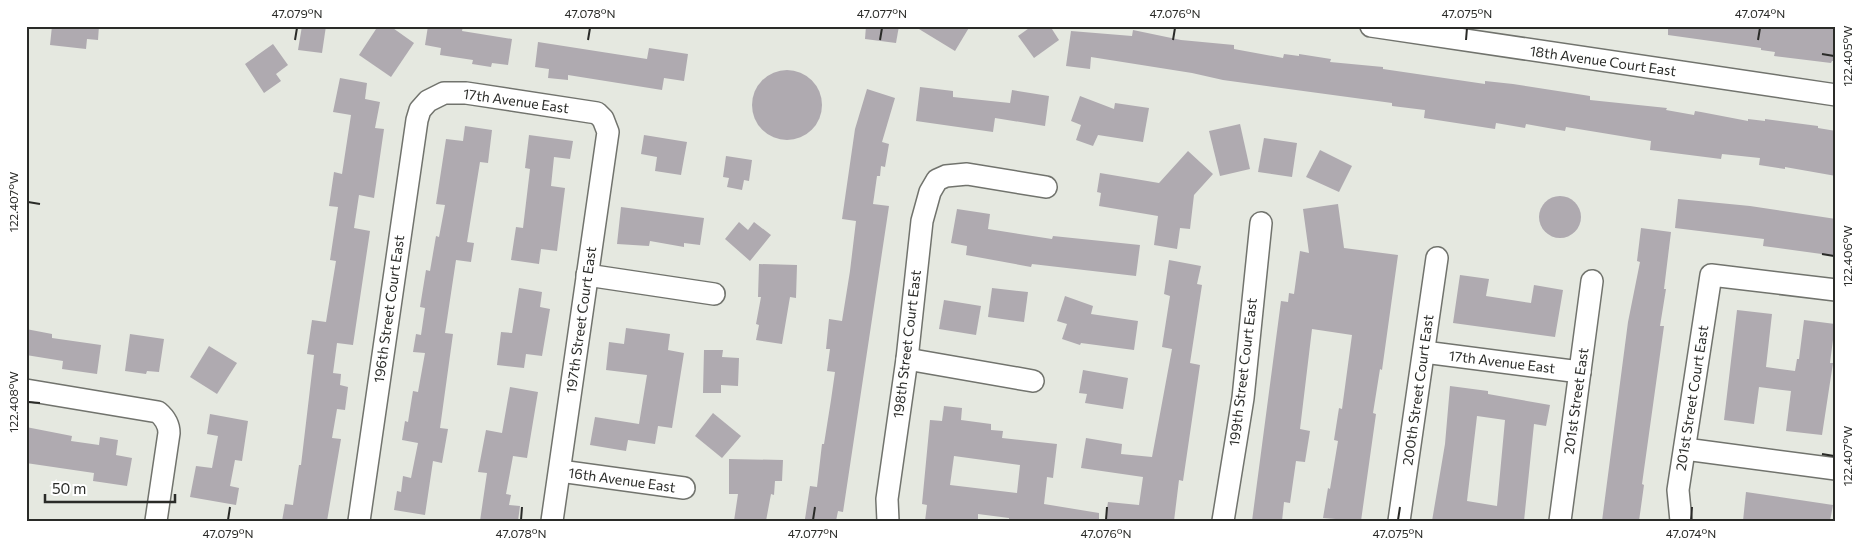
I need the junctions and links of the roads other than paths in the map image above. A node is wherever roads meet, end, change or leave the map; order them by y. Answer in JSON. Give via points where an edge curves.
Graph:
{"nodes":[{"id":1,"x":1371,"y":26,"type":"edge"},
{"id":2,"x":1836,"y":95,"type":"edge"},
{"id":3,"x":428,"y":101,"type":"joint"},
{"id":4,"x":603,"y":119,"type":"joint"},
{"id":5,"x":1046,"y":187,"type":"dead end"},
{"id":6,"x":1261,"y":223,"type":"dead end"},
{"id":7,"x":1437,"y":258,"type":"dead end"},
{"id":8,"x":587,"y":274,"type":"junction"},
{"id":9,"x":1592,"y":281,"type":"dead end"},
{"id":10,"x":1836,"y":290,"type":"edge"},
{"id":11,"x":714,"y":294,"type":"dead end"},
{"id":12,"x":1424,"y":352,"type":"junction"},
{"id":13,"x":907,"y":359,"type":"junction"},
{"id":14,"x":1580,"y":372,"type":"junction"},
{"id":15,"x":1033,"y":381,"type":"dead end"},
{"id":16,"x":26,"y":390,"type":"edge"},
{"id":17,"x":1685,"y":449,"type":"junction"},
{"id":18,"x":1836,"y":469,"type":"edge"},
{"id":19,"x":560,"y":471,"type":"junction"},
{"id":20,"x":684,"y":488,"type":"dead end"},
{"id":21,"x":156,"y":521,"type":"edge"},
{"id":22,"x":359,"y":521,"type":"edge"},
{"id":23,"x":552,"y":521,"type":"edge"},
{"id":24,"x":888,"y":521,"type":"edge"},
{"id":25,"x":1224,"y":521,"type":"edge"},
{"id":26,"x":1399,"y":521,"type":"edge"},
{"id":27,"x":1560,"y":521,"type":"edge"},
{"id":28,"x":1681,"y":521,"type":"edge"}],
"edges":[{"from":1,"to":2,"type":"street","name":"18th Avenue Court East"},
{"from":3,"to":4,"type":"street","name":"17th Avenue East","via":[[444,93],[466,93],[597,113]]},
{"from":3,"to":22,"type":"street","name":"196th Street Court East","via":[[417,120]]},
{"from":4,"to":8,"type":"street","name":"197th Street Court East","via":[[608,132]]},
{"from":5,"to":13,"type":"street","name":"198th Street Court East","via":[[968,174],[937,180],[930,192],[922,222]]},
{"from":6,"to":25,"type":"street","name":"199th Street Court East","via":[[1242,398]]},
{"from":7,"to":12,"type":"street","name":"200th Street Court East"},
{"from":8,"to":11,"type":"street"},
{"from":8,"to":19,"type":"street","name":"197th Street Court East"},
{"from":9,"to":14,"type":"street","name":"201st Street East"},
{"from":10,"to":17,"type":"street","name":"201st Street Court East","via":[[1711,275]]},
{"from":12,"to":14,"type":"street","name":"17th Avenue East"},
{"from":12,"to":26,"type":"street","name":"200th Street Court East"},
{"from":13,"to":15,"type":"street"},
{"from":13,"to":24,"type":"street","name":"198th Street Court East","via":[[889,484]]},
{"from":14,"to":27,"type":"street","name":"201st Street East"},
{"from":16,"to":21,"type":"street","via":[[158,412],[163,416],[170,433]]},
{"from":17,"to":18,"type":"street"},
{"from":17,"to":28,"type":"street","name":"201st Street Court East","via":[[1678,490]]},
{"from":19,"to":20,"type":"street","name":"16th Avenue East"},
{"from":19,"to":23,"type":"street","name":"197th Street Court East"}]}
